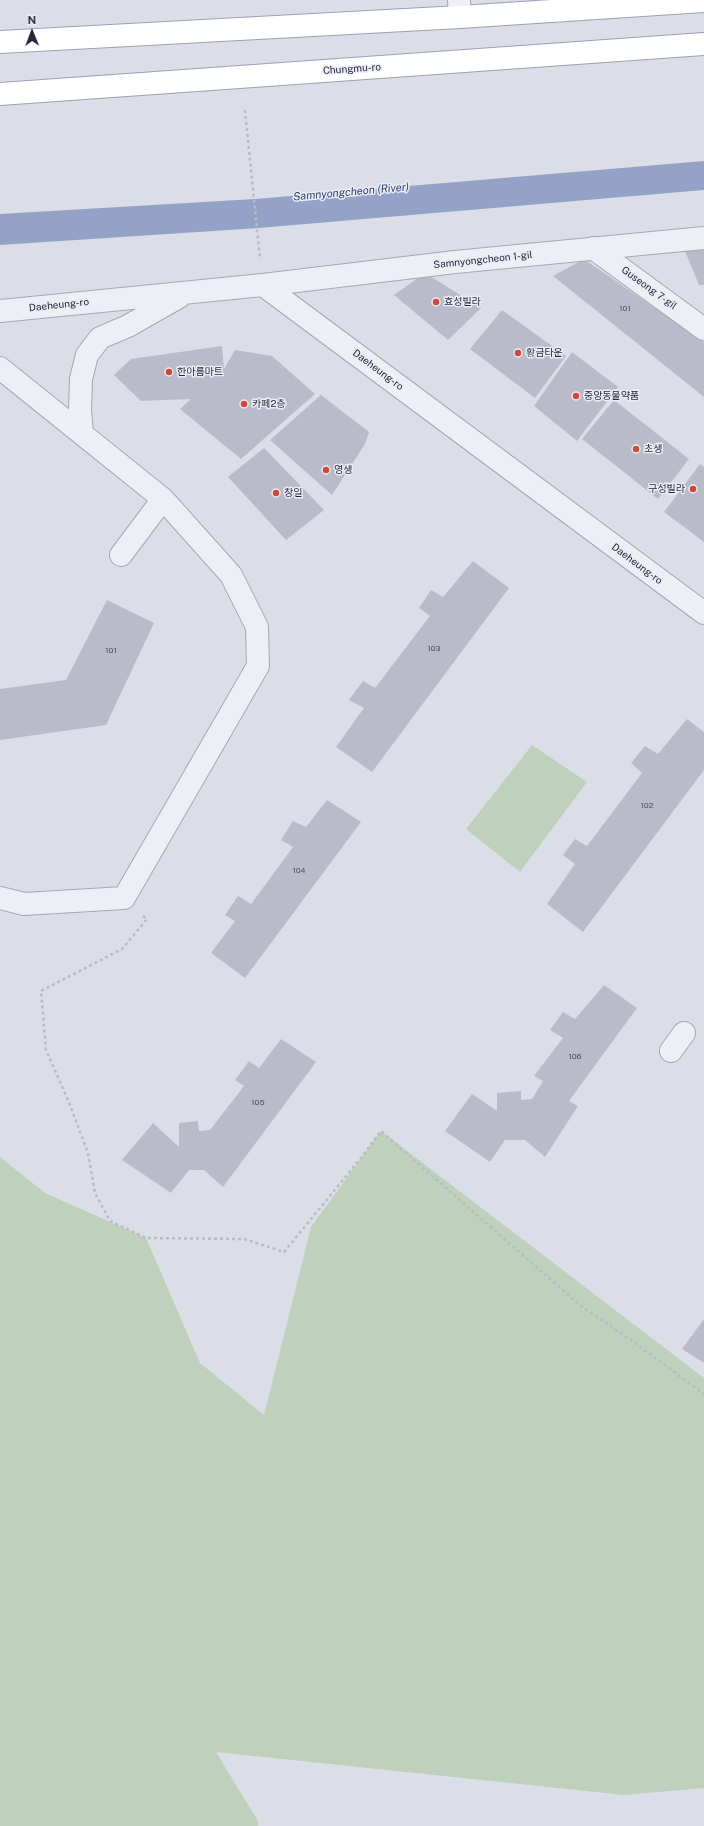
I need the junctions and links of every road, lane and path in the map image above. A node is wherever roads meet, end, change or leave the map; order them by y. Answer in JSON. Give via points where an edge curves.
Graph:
{"nodes":[{"id":1,"x":704,"y":1,"type":"edge"},
{"id":2,"x":459,"y":9,"type":"edge"},
{"id":3,"x":0,"y":42,"type":"edge"},
{"id":4,"x":704,"y":44,"type":"edge"},
{"id":5,"x":0,"y":94,"type":"edge"},
{"id":6,"x":245,"y":110,"type":"dead end"},
{"id":7,"x":704,"y":238,"type":"edge"},
{"id":8,"x":593,"y":248,"type":"junction"},
{"id":9,"x":263,"y":285,"type":"junction"},
{"id":10,"x":186,"y":293,"type":"junction"},
{"id":11,"x":0,"y":311,"type":"edge"},
{"id":12,"x":704,"y":329,"type":"edge"},
{"id":13,"x":0,"y":368,"type":"edge"},
{"id":14,"x":82,"y":434,"type":"junction"},
{"id":15,"x":163,"y":499,"type":"junction"},
{"id":16,"x":121,"y":555,"type":"dead end"},
{"id":17,"x":704,"y":614,"type":"edge"},
{"id":18,"x":0,"y":898,"type":"edge"},
{"id":19,"x":124,"y":898,"type":"junction"},
{"id":20,"x":684,"y":1033,"type":"dead end"},
{"id":21,"x":671,"y":1051,"type":"dead end"},
{"id":22,"x":704,"y":1394,"type":"edge"}],
"edges":[{"from":1,"to":2,"type":"main road"},
{"from":2,"to":3,"type":"main road"},
{"from":4,"to":5,"type":"main road","name":"Chungmu-ro"},
{"from":6,"to":9,"type":"path"},
{"from":7,"to":8,"type":"street","name":"Samnyongcheon 1-gil"},
{"from":8,"to":9,"type":"street","name":"Samnyongcheon 1-gil"},
{"from":8,"to":12,"type":"street","name":"Guseong 7-gil"},
{"from":9,"to":10,"type":"street","name":"Daeheung-ro"},
{"from":9,"to":17,"type":"street","name":"Daeheung-ro"},
{"from":10,"to":11,"type":"street","name":"Daeheung-ro"},
{"from":10,"to":14,"type":"street","via":[[128,326],[100,338],[87,356],[81,379]]},
{"from":13,"to":14,"type":"street"},
{"from":14,"to":15,"type":"street"},
{"from":15,"to":16,"type":"street"},
{"from":15,"to":19,"type":"street","via":[[231,575],[258,627],[258,666]]},
{"from":18,"to":19,"type":"street","via":[[24,904]]},
{"from":19,"to":22,"type":"path","via":[[147,920],[122,949],[40,991],[46,1050],[88,1154],[95,1193],[110,1221],[146,1238],[244,1238],[284,1252],[381,1131],[581,1306]]},
{"from":20,"to":21,"type":"street"}]}
